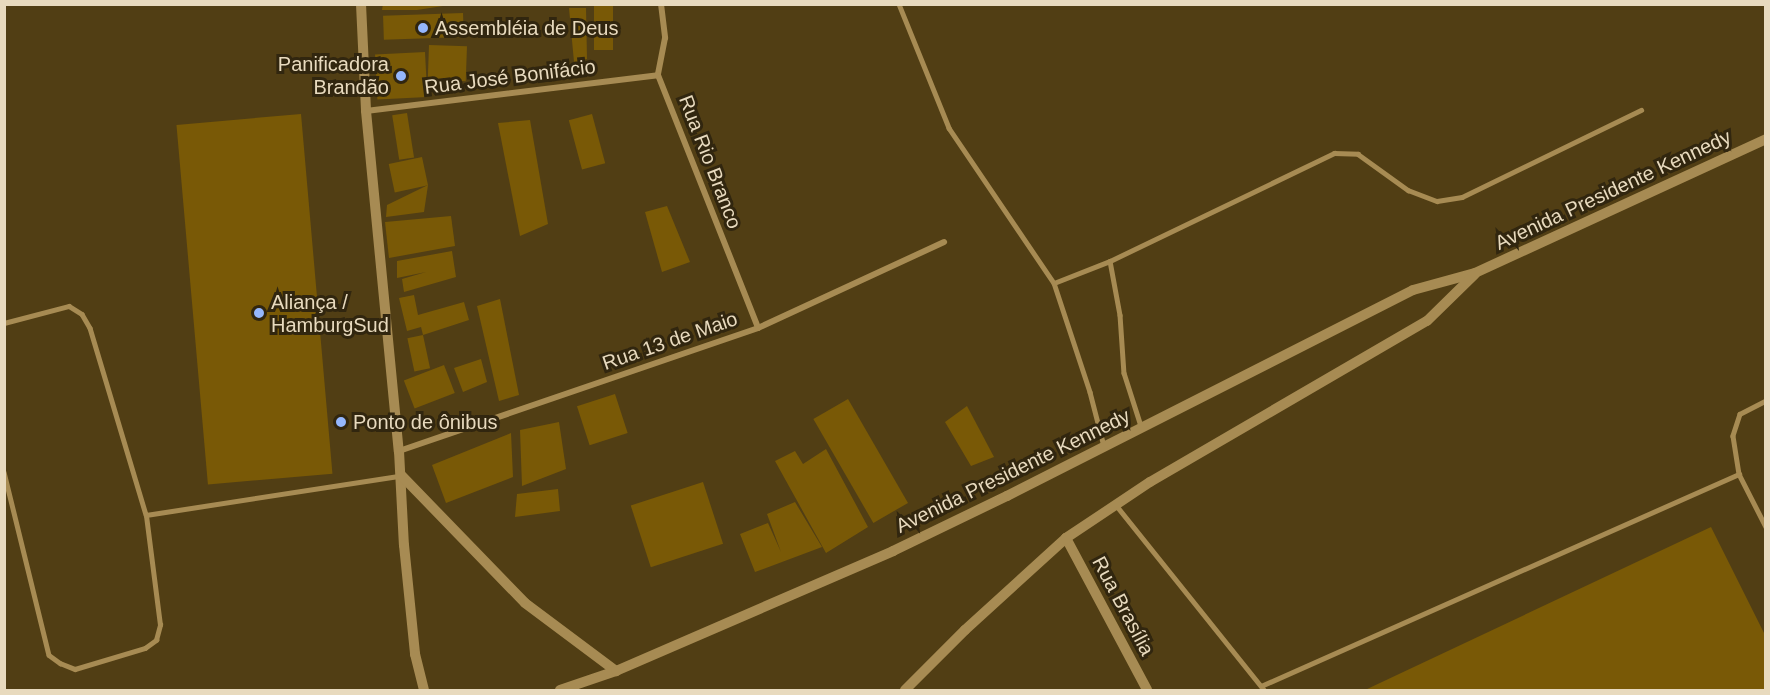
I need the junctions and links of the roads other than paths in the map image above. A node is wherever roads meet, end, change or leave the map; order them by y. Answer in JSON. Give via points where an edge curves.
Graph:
{"nodes":[{"id":1,"x":361,"y":4,"type":"edge"},
{"id":2,"x":661,"y":4,"type":"edge"},
{"id":3,"x":899,"y":4,"type":"edge"},
{"id":4,"x":658,"y":75,"type":"junction"},
{"id":5,"x":1641,"y":110,"type":"dead end"},
{"id":6,"x":366,"y":111,"type":"junction"},
{"id":7,"x":1766,"y":139,"type":"edge"},
{"id":8,"x":944,"y":242,"type":"dead end"},
{"id":9,"x":1110,"y":261,"type":"junction"},
{"id":10,"x":1475,"y":273,"type":"junction"},
{"id":11,"x":1054,"y":283,"type":"junction"},
{"id":12,"x":4,"y":323,"type":"edge"},
{"id":13,"x":758,"y":328,"type":"junction"},
{"id":14,"x":1766,"y":401,"type":"edge"},
{"id":15,"x":1142,"y":428,"type":"junction"},
{"id":16,"x":1104,"y":446,"type":"junction"},
{"id":17,"x":399,"y":451,"type":"junction"},
{"id":18,"x":4,"y":472,"type":"edge"},
{"id":19,"x":1739,"y":474,"type":"junction"},
{"id":20,"x":401,"y":475,"type":"junction"},
{"id":21,"x":1116,"y":505,"type":"junction"},
{"id":22,"x":146,"y":515,"type":"junction"},
{"id":23,"x":1766,"y":526,"type":"edge"},
{"id":24,"x":1066,"y":538,"type":"junction"},
{"id":25,"x":616,"y":671,"type":"junction"},
{"id":26,"x":1262,"y":688,"type":"edge"},
{"id":27,"x":424,"y":690,"type":"edge"},
{"id":28,"x":560,"y":690,"type":"edge"},
{"id":29,"x":904,"y":690,"type":"edge"},
{"id":30,"x":1147,"y":690,"type":"edge"}],
"edges":[{"from":1,"to":6,"type":"street"},
{"from":2,"to":4,"type":"street","via":[[665,38]]},
{"from":3,"to":11,"type":"lane","via":[[949,128]]},
{"from":4,"to":6,"type":"street","name":"Rua José Bonifácio"},
{"from":4,"to":13,"type":"street","name":"Rua Rio Branco"},
{"from":5,"to":9,"type":"lane","via":[[1462,197],[1437,201],[1408,190],[1358,154],[1334,153]]},
{"from":6,"to":17,"type":"street"},
{"from":7,"to":10,"type":"street","name":"Avenida Presidente Kennedy"},
{"from":8,"to":13,"type":"street","name":"Rua 13 de Maio"},
{"from":9,"to":11,"type":"lane"},
{"from":9,"to":15,"type":"lane","via":[[1120,315],[1124,373]]},
{"from":10,"to":15,"type":"street","name":"Avenida Presidente Kennedy","via":[[1413,290]]},
{"from":10,"to":21,"type":"street","name":"Avenida Presidente Kennedy","via":[[1427,321]]},
{"from":11,"to":16,"type":"lane"},
{"from":12,"to":22,"type":"lane","via":[[69,306],[82,314],[90,328]]},
{"from":13,"to":17,"type":"street","name":"Rua 13 de Maio"},
{"from":14,"to":19,"type":"lane","via":[[1740,414],[1732,436]]},
{"from":15,"to":16,"type":"street","name":"Avenida Presidente Kennedy"},
{"from":16,"to":25,"type":"street","name":"Avenida Presidente Kennedy","via":[[893,550]]},
{"from":17,"to":20,"type":"street"},
{"from":18,"to":22,"type":"lane","via":[[49,655],[75,669],[146,648],[156,640],[160,625]]},
{"from":19,"to":23,"type":"lane"},
{"from":19,"to":26,"type":"lane"},
{"from":20,"to":22,"type":"lane"},
{"from":20,"to":25,"type":"street","via":[[525,603]]},
{"from":20,"to":27,"type":"street","via":[[415,654]]},
{"from":21,"to":24,"type":"street","name":"Avenida Presidente Kennedy"},
{"from":21,"to":26,"type":"lane"},
{"from":24,"to":29,"type":"street","name":"Avenida Presidente Kennedy"},
{"from":24,"to":30,"type":"street","name":"Rua Brasília"},
{"from":25,"to":28,"type":"street","name":"Avenida Presidente Kennedy"}]}
